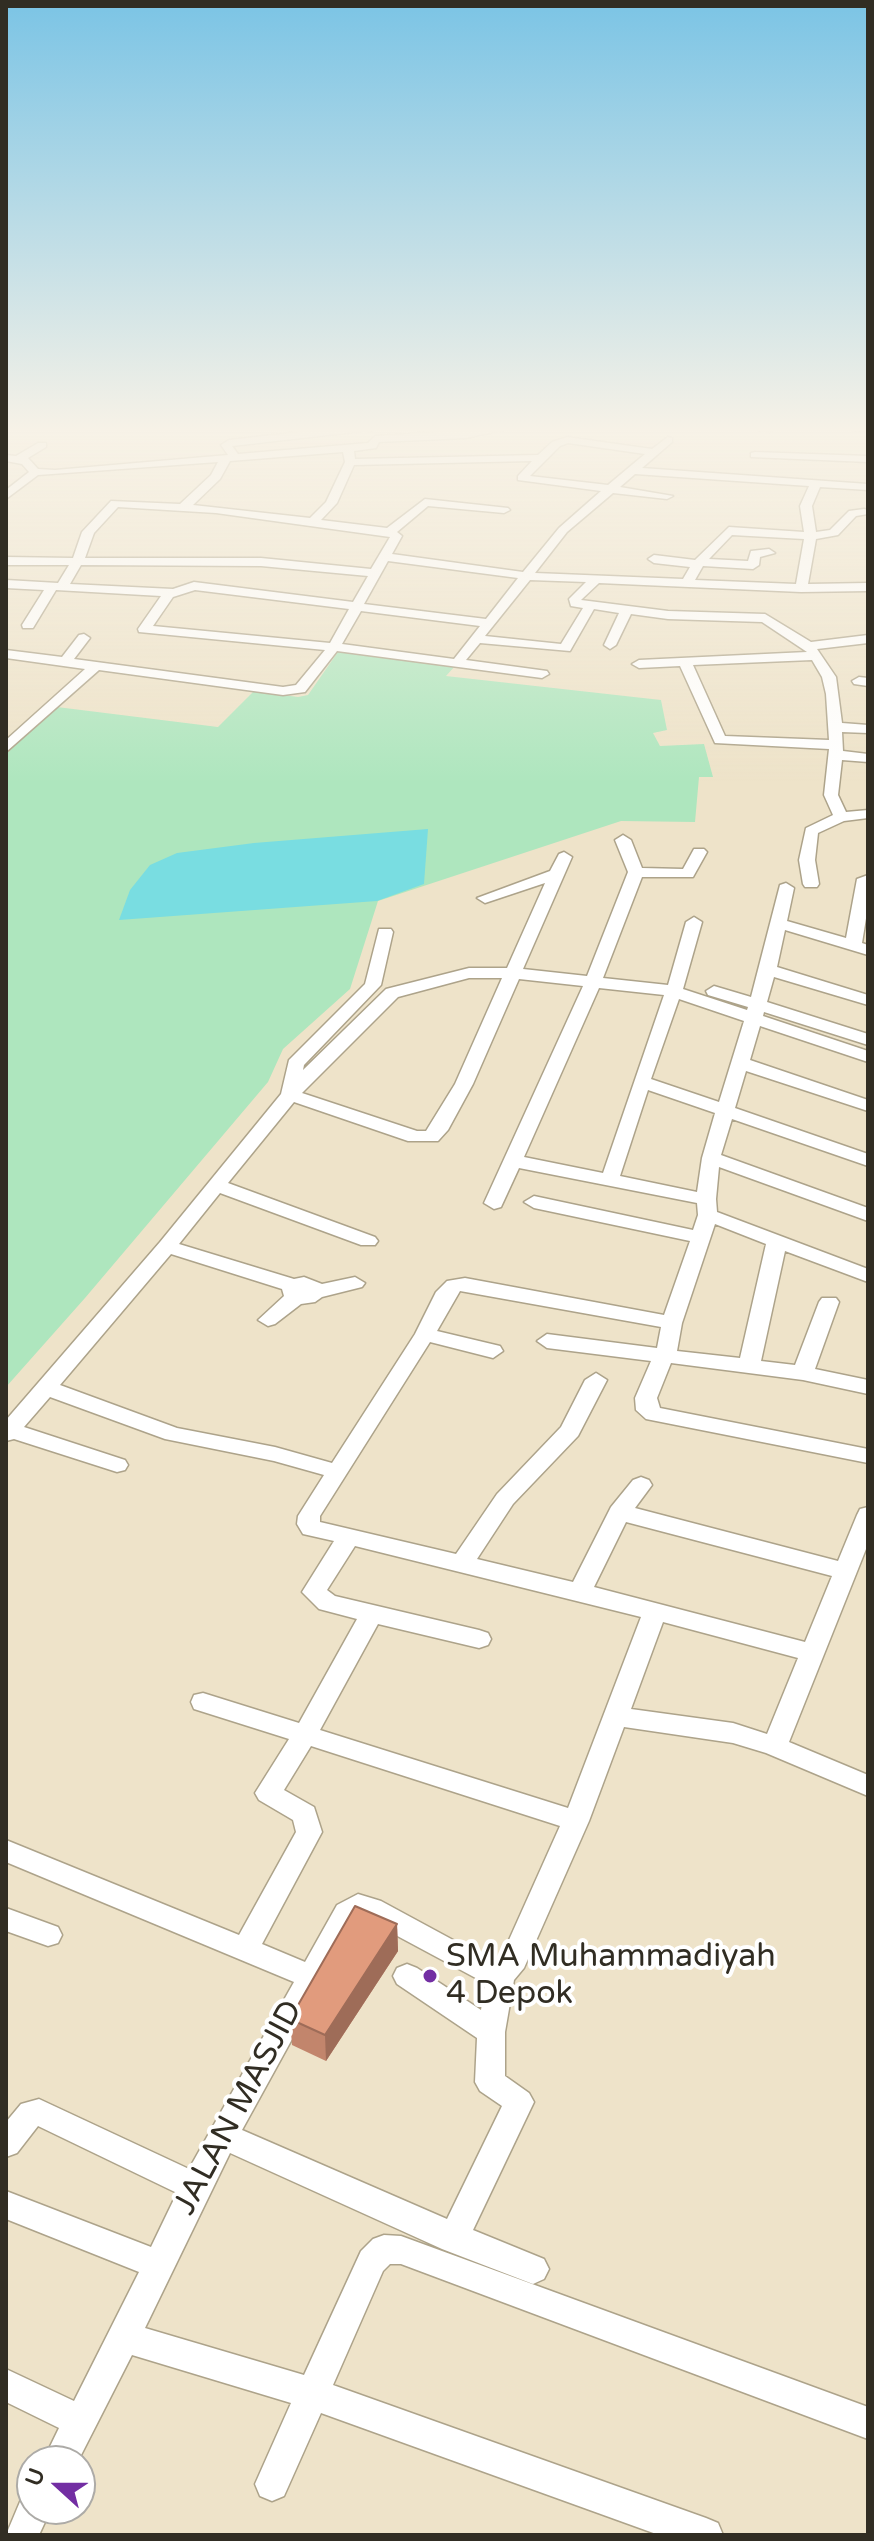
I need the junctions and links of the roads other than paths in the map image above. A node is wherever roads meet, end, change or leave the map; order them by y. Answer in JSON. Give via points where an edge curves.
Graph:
{"nodes":[{"id":1,"x":83,"y":546,"type":"edge"},
{"id":2,"x":393,"y":546,"type":"edge"},
{"id":3,"x":551,"y":546,"type":"edge"},
{"id":4,"x":715,"y":546,"type":"edge"},
{"id":5,"x":809,"y":546,"type":"edge"},
{"id":6,"x":769,"y":553,"type":"dead end"},
{"id":7,"x":386,"y":557,"type":"junction"},
{"id":8,"x":654,"y":559,"type":"dead end"},
{"id":9,"x":78,"y":560,"type":"junction"},
{"id":10,"x":6,"y":561,"type":"edge"},
{"id":11,"x":699,"y":563,"type":"junction"},
{"id":12,"x":375,"y":573,"type":"junction"},
{"id":13,"x":529,"y":576,"type":"junction"},
{"id":14,"x":597,"y":578,"type":"junction"},
{"id":15,"x":688,"y":582,"type":"junction"},
{"id":16,"x":6,"y":584,"type":"edge"},
{"id":17,"x":57,"y":586,"type":"junction"},
{"id":18,"x":868,"y":587,"type":"edge"},
{"id":19,"x":801,"y":588,"type":"junction"},
{"id":20,"x":170,"y":592,"type":"junction"},
{"id":21,"x":763,"y":602,"type":"junction"},
{"id":22,"x":358,"y":605,"type":"junction"},
{"id":23,"x":590,"y":606,"type":"junction"},
{"id":24,"x":627,"y":610,"type":"junction"},
{"id":25,"x":488,"y":623,"type":"junction"},
{"id":26,"x":28,"y":625,"type":"dead end"},
{"id":27,"x":84,"y":638,"type":"dead end"},
{"id":28,"x":476,"y":639,"type":"junction"},
{"id":29,"x":868,"y":639,"type":"edge"},
{"id":30,"x":610,"y":645,"type":"dead end"},
{"id":31,"x":334,"y":647,"type":"junction"},
{"id":32,"x":812,"y":651,"type":"junction"},
{"id":33,"x":7,"y":655,"type":"edge"},
{"id":34,"x":65,"y":662,"type":"junction"},
{"id":35,"x":457,"y":663,"type":"junction"},
{"id":36,"x":639,"y":664,"type":"dead end"},
{"id":37,"x":686,"y":664,"type":"junction"},
{"id":38,"x":96,"y":666,"type":"junction"},
{"id":39,"x":542,"y":674,"type":"dead end"},
{"id":40,"x":836,"y":727,"type":"junction"},
{"id":41,"x":868,"y":729,"type":"edge"},
{"id":42,"x":6,"y":748,"type":"edge"},
{"id":43,"x":836,"y":749,"type":"junction"},
{"id":44,"x":868,"y":758,"type":"edge"},
{"id":45,"x":868,"y":814,"type":"edge"},
{"id":46,"x":841,"y":817,"type":"junction"},
{"id":47,"x":623,"y":840,"type":"dead end"},
{"id":48,"x":699,"y":852,"type":"dead end"},
{"id":49,"x":564,"y":857,"type":"dead end"},
{"id":50,"x":636,"y":872,"type":"junction"},
{"id":51,"x":557,"y":874,"type":"junction"},
{"id":52,"x":865,"y":879,"type":"dead end"},
{"id":53,"x":811,"y":884,"type":"dead end"},
{"id":54,"x":786,"y":888,"type":"dead end"},
{"id":55,"x":485,"y":898,"type":"dead end"},
{"id":56,"x":694,"y":922,"type":"dead end"},
{"id":57,"x":778,"y":923,"type":"junction"},
{"id":58,"x":385,"y":932,"type":"dead end"},
{"id":59,"x":860,"y":947,"type":"edge"},
{"id":60,"x":768,"y":970,"type":"junction"},
{"id":61,"x":514,"y":973,"type":"junction"},
{"id":62,"x":595,"y":976,"type":"junction"},
{"id":63,"x":676,"y":986,"type":"junction"},
{"id":64,"x":868,"y":1000,"type":"edge"},
{"id":65,"x":754,"y":1011,"type":"junction"},
{"id":66,"x":868,"y":1040,"type":"edge"},
{"id":67,"x":868,"y":1057,"type":"edge"},
{"id":68,"x":741,"y":1063,"type":"junction"},
{"id":69,"x":643,"y":1082,"type":"junction"},
{"id":70,"x":290,"y":1095,"type":"junction"},
{"id":71,"x":868,"y":1106,"type":"edge"},
{"id":72,"x":725,"y":1110,"type":"junction"},
{"id":73,"x":711,"y":1158,"type":"junction"},
{"id":74,"x":868,"y":1160,"type":"edge"},
{"id":75,"x":515,"y":1161,"type":"junction"},
{"id":76,"x":610,"y":1179,"type":"junction"},
{"id":77,"x":215,"y":1185,"type":"junction"},
{"id":78,"x":534,"y":1202,"type":"dead end"},
{"id":79,"x":494,"y":1203,"type":"dead end"},
{"id":80,"x":707,"y":1207,"type":"junction"},
{"id":81,"x":868,"y":1215,"type":"edge"},
{"id":82,"x":700,"y":1237,"type":"junction"},
{"id":83,"x":368,"y":1241,"type":"dead end"},
{"id":84,"x":777,"y":1241,"type":"junction"},
{"id":85,"x":167,"y":1246,"type":"junction"},
{"id":86,"x":868,"y":1276,"type":"edge"},
{"id":87,"x":355,"y":1283,"type":"dead end"},
{"id":88,"x":302,"y":1292,"type":"junction"},
{"id":89,"x":829,"y":1302,"type":"dead end"},
{"id":90,"x":268,"y":1320,"type":"dead end"},
{"id":91,"x":672,"y":1323,"type":"junction"},
{"id":92,"x":425,"y":1334,"type":"junction"},
{"id":93,"x":547,"y":1341,"type":"dead end"},
{"id":94,"x":493,"y":1351,"type":"dead end"},
{"id":95,"x":664,"y":1356,"type":"junction"},
{"id":96,"x":749,"y":1366,"type":"junction"},
{"id":97,"x":803,"y":1373,"type":"junction"},
{"id":98,"x":596,"y":1380,"type":"dead end"},
{"id":99,"x":868,"y":1387,"type":"edge"},
{"id":100,"x":47,"y":1388,"type":"junction"},
{"id":101,"x":8,"y":1432,"type":"edge"},
{"id":102,"x":868,"y":1456,"type":"edge"},
{"id":103,"x":117,"y":1465,"type":"dead end"},
{"id":104,"x":339,"y":1472,"type":"junction"},
{"id":105,"x":641,"y":1485,"type":"dead end"},
{"id":106,"x":621,"y":1511,"type":"junction"},
{"id":107,"x":868,"y":1515,"type":"edge"},
{"id":108,"x":349,"y":1537,"type":"junction"},
{"id":109,"x":464,"y":1563,"type":"junction"},
{"id":110,"x":846,"y":1571,"type":"junction"},
{"id":111,"x":580,"y":1592,"type":"junction"},
{"id":112,"x":655,"y":1611,"type":"junction"},
{"id":113,"x":371,"y":1614,"type":"junction"},
{"id":114,"x":479,"y":1639,"type":"dead end"},
{"id":115,"x":812,"y":1653,"type":"junction"},
{"id":116,"x":203,"y":1702,"type":"dead end"},
{"id":117,"x":614,"y":1716,"type":"junction"},
{"id":118,"x":304,"y":1737,"type":"junction"},
{"id":119,"x":775,"y":1746,"type":"junction"},
{"id":120,"x":868,"y":1786,"type":"edge"},
{"id":121,"x":576,"y":1821,"type":"junction"},
{"id":122,"x":6,"y":1851,"type":"edge"},
{"id":123,"x":6,"y":1919,"type":"edge"},
{"id":124,"x":48,"y":1935,"type":"dead end"},
{"id":125,"x":246,"y":1948,"type":"junction"},
{"id":126,"x":501,"y":1974,"type":"junction"},
{"id":127,"x":310,"y":1976,"type":"junction"},
{"id":128,"x":407,"y":1976,"type":"dead end"},
{"id":129,"x":491,"y":2032,"type":"junction"},
{"id":130,"x":224,"y":2136,"type":"junction"},
{"id":131,"x":6,"y":2144,"type":"edge"},
{"id":132,"x":195,"y":2187,"type":"junction"},
{"id":133,"x":6,"y":2205,"type":"edge"},
{"id":134,"x":453,"y":2239,"type":"junction"},
{"id":135,"x":159,"y":2265,"type":"junction"},
{"id":136,"x":533,"y":2269,"type":"dead end"},
{"id":137,"x":124,"y":2337,"type":"junction"},
{"id":138,"x":6,"y":2385,"type":"edge"},
{"id":139,"x":313,"y":2394,"type":"junction"},
{"id":140,"x":81,"y":2421,"type":"junction"},
{"id":141,"x":868,"y":2423,"type":"edge"},
{"id":142,"x":68,"y":2445,"type":"edge"},
{"id":143,"x":272,"y":2484,"type":"dead end"},
{"id":144,"x":706,"y":2535,"type":"edge"}],
"edges":[{"from":1,"to":9,"type":"street"},
{"from":2,"to":7,"type":"street"},
{"from":3,"to":13,"type":"street"},
{"from":4,"to":11,"type":"street"},
{"from":5,"to":19,"type":"street"},
{"from":6,"to":11,"type":"street","via":[[755,554],[751,565]]},
{"from":7,"to":12,"type":"street"},
{"from":7,"to":13,"type":"street"},
{"from":8,"to":11,"type":"street"},
{"from":9,"to":10,"type":"street"},
{"from":9,"to":12,"type":"street","via":[[261,562]]},
{"from":9,"to":17,"type":"street"},
{"from":11,"to":15,"type":"street"},
{"from":12,"to":22,"type":"street"},
{"from":13,"to":14,"type":"street"},
{"from":13,"to":25,"type":"street"},
{"from":14,"to":15,"type":"street"},
{"from":14,"to":23,"type":"street","via":[[574,602]]},
{"from":15,"to":21,"type":"street"},
{"from":16,"to":17,"type":"street"},
{"from":17,"to":20,"type":"street"},
{"from":17,"to":26,"type":"street"},
{"from":18,"to":19,"type":"street"},
{"from":19,"to":21,"type":"street"},
{"from":20,"to":22,"type":"street","via":[[194,586]]},
{"from":20,"to":31,"type":"street","via":[[144,629]]},
{"from":21,"to":24,"type":"street","via":[[690,617]]},
{"from":21,"to":32,"type":"street"},
{"from":22,"to":25,"type":"street"},
{"from":22,"to":31,"type":"street"},
{"from":23,"to":24,"type":"street"},
{"from":23,"to":28,"type":"street","via":[[565,648]]},
{"from":24,"to":30,"type":"street"},
{"from":25,"to":28,"type":"street"},
{"from":27,"to":34,"type":"street"},
{"from":28,"to":35,"type":"street"},
{"from":29,"to":32,"type":"street"},
{"from":31,"to":35,"type":"street"},
{"from":31,"to":38,"type":"street","via":[[309,680],[293,690]]},
{"from":32,"to":37,"type":"street"},
{"from":32,"to":40,"type":"street","via":[[829,677]]},
{"from":33,"to":34,"type":"street"},
{"from":34,"to":38,"type":"street"},
{"from":35,"to":39,"type":"street"},
{"from":36,"to":37,"type":"street"},
{"from":37,"to":43,"type":"street","via":[[720,740]]},
{"from":38,"to":42,"type":"street"},
{"from":40,"to":41,"type":"street"},
{"from":40,"to":43,"type":"street"},
{"from":43,"to":44,"type":"street"},
{"from":43,"to":46,"type":"street","via":[[831,795]]},
{"from":45,"to":46,"type":"street"},
{"from":46,"to":53,"type":"street","via":[[811,831]]},
{"from":47,"to":50,"type":"street"},
{"from":48,"to":50,"type":"street","via":[[688,874]]},
{"from":49,"to":51,"type":"street"},
{"from":50,"to":62,"type":"street"},
{"from":51,"to":55,"type":"street"},
{"from":51,"to":61,"type":"street"},
{"from":52,"to":59,"type":"street"},
{"from":54,"to":57,"type":"street"},
{"from":56,"to":63,"type":"street"},
{"from":57,"to":59,"type":"street"},
{"from":57,"to":60,"type":"street"},
{"from":58,"to":70,"type":"street","via":[[373,985],[295,1064]]},
{"from":60,"to":64,"type":"street"},
{"from":60,"to":65,"type":"street"},
{"from":61,"to":62,"type":"street"},
{"from":61,"to":70,"type":"street","via":[[469,973],[392,993]]},
{"from":61,"to":70,"type":"street","via":[[464,1084],[431,1137],[415,1137]]},
{"from":62,"to":63,"type":"street"},
{"from":62,"to":75,"type":"street"},
{"from":63,"to":65,"type":"street"},
{"from":63,"to":69,"type":"street"},
{"from":65,"to":66,"type":"street"},
{"from":65,"to":67,"type":"street"},
{"from":65,"to":68,"type":"street"},
{"from":68,"to":71,"type":"street"},
{"from":68,"to":72,"type":"street"},
{"from":69,"to":72,"type":"street"},
{"from":69,"to":76,"type":"street"},
{"from":70,"to":77,"type":"street"},
{"from":72,"to":73,"type":"street"},
{"from":72,"to":74,"type":"street"},
{"from":73,"to":80,"type":"street"},
{"from":73,"to":81,"type":"street"},
{"from":75,"to":76,"type":"street"},
{"from":75,"to":79,"type":"street"},
{"from":76,"to":80,"type":"street"},
{"from":77,"to":83,"type":"street"},
{"from":77,"to":85,"type":"street"},
{"from":78,"to":82,"type":"street"},
{"from":80,"to":82,"type":"street"},
{"from":80,"to":84,"type":"street"},
{"from":82,"to":91,"type":"street"},
{"from":84,"to":86,"type":"street"},
{"from":84,"to":96,"type":"street"},
{"from":85,"to":88,"type":"street"},
{"from":85,"to":100,"type":"street"},
{"from":87,"to":88,"type":"street"},
{"from":88,"to":90,"type":"street"},
{"from":89,"to":97,"type":"street"},
{"from":91,"to":92,"type":"street","via":[[465,1284],[446,1292]]},
{"from":91,"to":95,"type":"street"},
{"from":92,"to":94,"type":"street"},
{"from":92,"to":104,"type":"street"},
{"from":93,"to":95,"type":"street"},
{"from":95,"to":96,"type":"street"},
{"from":95,"to":102,"type":"street","via":[[645,1404],[654,1414]]},
{"from":96,"to":97,"type":"street"},
{"from":97,"to":99,"type":"street"},
{"from":98,"to":109,"type":"street","via":[[570,1431],[505,1499]]},
{"from":100,"to":101,"type":"street"},
{"from":100,"to":104,"type":"street","via":[[173,1434]]},
{"from":101,"to":103,"type":"street"},
{"from":104,"to":108,"type":"street","via":[[308,1524]]},
{"from":105,"to":106,"type":"street"},
{"from":106,"to":110,"type":"street"},
{"from":106,"to":111,"type":"street"},
{"from":107,"to":110,"type":"street"},
{"from":108,"to":109,"type":"street"},
{"from":108,"to":113,"type":"street","via":[[314,1592],[327,1603]]},
{"from":109,"to":111,"type":"street"},
{"from":110,"to":115,"type":"street"},
{"from":111,"to":112,"type":"street"},
{"from":112,"to":115,"type":"street"},
{"from":112,"to":117,"type":"street"},
{"from":113,"to":114,"type":"street"},
{"from":113,"to":118,"type":"street"},
{"from":115,"to":119,"type":"street"},
{"from":116,"to":118,"type":"street"},
{"from":117,"to":119,"type":"street","via":[[699,1726]]},
{"from":117,"to":121,"type":"street"},
{"from":118,"to":121,"type":"street"},
{"from":118,"to":125,"type":"street","via":[[268,1793],[305,1814],[309,1832]]},
{"from":119,"to":120,"type":"street"},
{"from":121,"to":126,"type":"street","via":[[510,1968]]},
{"from":122,"to":125,"type":"street"},
{"from":123,"to":124,"type":"street"},
{"from":125,"to":127,"type":"street"},
{"from":126,"to":127,"type":"street","name":"JALAN MASJID","via":[[485,1971],[358,1905],[347,1913]]},
{"from":126,"to":129,"type":"street"},
{"from":127,"to":130,"type":"street","name":"JALAN MASJID"},
{"from":128,"to":129,"type":"street"},
{"from":129,"to":134,"type":"street","via":[[490,2082],[519,2102]]},
{"from":130,"to":132,"type":"street","name":"JALAN MASJID"},
{"from":130,"to":134,"type":"street"},
{"from":131,"to":132,"type":"street","via":[[31,2113],[39,2112]]},
{"from":132,"to":135,"type":"street","name":"JALAN MASJID"},
{"from":133,"to":135,"type":"street"},
{"from":134,"to":136,"type":"street"},
{"from":135,"to":137,"type":"street","name":"JALAN MASJID"},
{"from":137,"to":139,"type":"street"},
{"from":137,"to":140,"type":"street","name":"JALAN MASJID"},
{"from":138,"to":140,"type":"street"},
{"from":139,"to":141,"type":"street","via":[[372,2261],[384,2249],[393,2249]]},
{"from":139,"to":143,"type":"street"},
{"from":139,"to":144,"type":"street"},
{"from":140,"to":142,"type":"street","name":"JALAN MASJID"}]}
